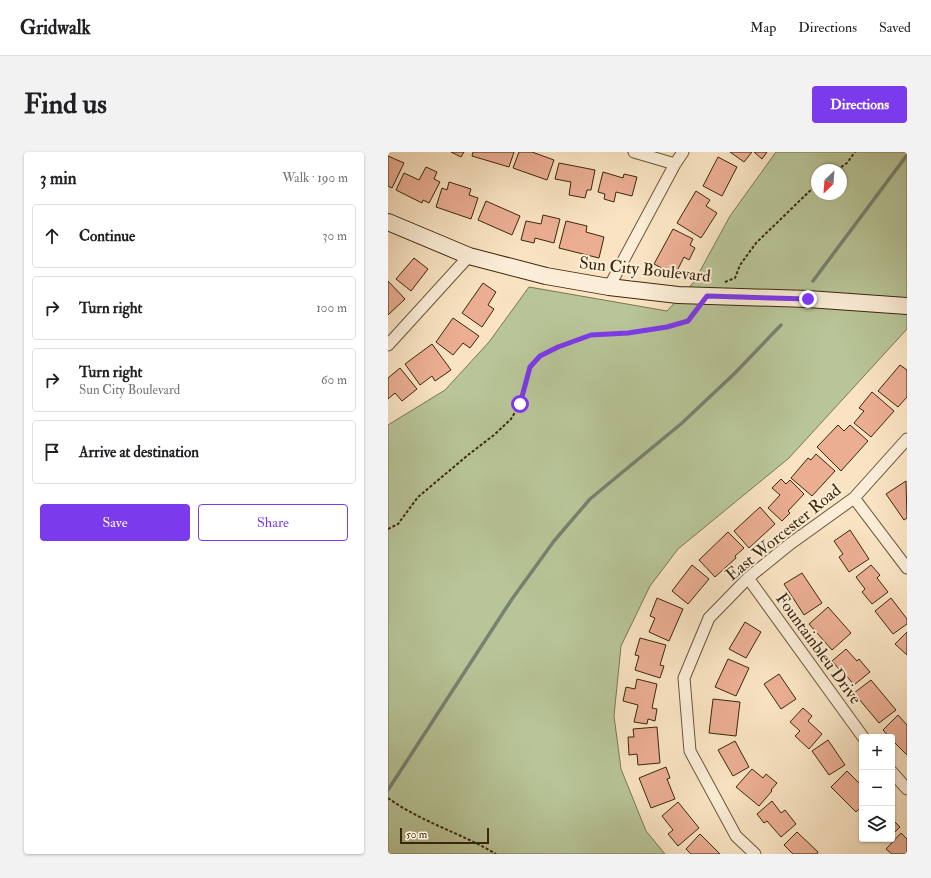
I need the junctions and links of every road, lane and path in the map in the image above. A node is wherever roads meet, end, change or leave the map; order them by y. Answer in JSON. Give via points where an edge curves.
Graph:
{"nodes":[{"id":1,"x":634,"y":152,"type":"edge"},
{"id":2,"x":683,"y":152,"type":"edge"},
{"id":3,"x":855,"y":152,"type":"edge"},
{"id":4,"x":675,"y":164,"type":"junction"},
{"id":5,"x":844,"y":164,"type":"edge"},
{"id":6,"x":811,"y":190,"type":"edge"},
{"id":7,"x":388,"y":222,"type":"edge"},
{"id":8,"x":469,"y":256,"type":"junction"},
{"id":9,"x":608,"y":288,"type":"junction"},
{"id":10,"x":707,"y":296,"type":"junction"},
{"id":11,"x":907,"y":306,"type":"edge"},
{"id":12,"x":388,"y":345,"type":"edge"},
{"id":13,"x":907,"y":439,"type":"edge"},
{"id":14,"x":854,"y":498,"type":"junction"},
{"id":15,"x":388,"y":529,"type":"edge"},
{"id":16,"x":907,"y":568,"type":"edge"},
{"id":17,"x":748,"y":578,"type":"junction"},
{"id":18,"x":861,"y":734,"type":"edge"},
{"id":19,"x":895,"y":775,"type":"edge"},
{"id":20,"x":907,"y":789,"type":"edge"},
{"id":21,"x":388,"y":798,"type":"edge"},
{"id":22,"x":496,"y":854,"type":"edge"},
{"id":23,"x":755,"y":854,"type":"edge"}],
"edges":[{"from":1,"to":4,"type":"street"},
{"from":2,"to":4,"type":"street"},
{"from":3,"to":5,"type":"path"},
{"from":4,"to":9,"type":"street"},
{"from":6,"to":10,"type":"path","via":[[756,243],[740,265],[735,278],[714,287]]},
{"from":7,"to":8,"type":"street","name":"Sun City Boulevard"},
{"from":8,"to":9,"type":"street","name":"Sun City Boulevard","via":[[546,276]]},
{"from":8,"to":12,"type":"street"},
{"from":9,"to":10,"type":"street","name":"Sun City Boulevard"},
{"from":10,"to":11,"type":"street","name":"Sun City Boulevard","via":[[808,299]]},
{"from":10,"to":15,"type":"path","via":[[688,321],[636,332],[591,335],[540,356],[530,367],[520,404],[511,419],[418,497],[398,524]]},
{"from":13,"to":14,"type":"street","name":"East Worcester Road"},
{"from":14,"to":16,"type":"street"},
{"from":14,"to":17,"type":"street","name":"East Worcester Road"},
{"from":17,"to":18,"type":"street","name":"Fountainbleu Drive"},
{"from":17,"to":23,"type":"street","name":"East Worcester Road","via":[[709,618],[684,678],[690,751],[736,836]]},
{"from":19,"to":20,"type":"street"},
{"from":21,"to":22,"type":"path","via":[[419,817]]}]}
